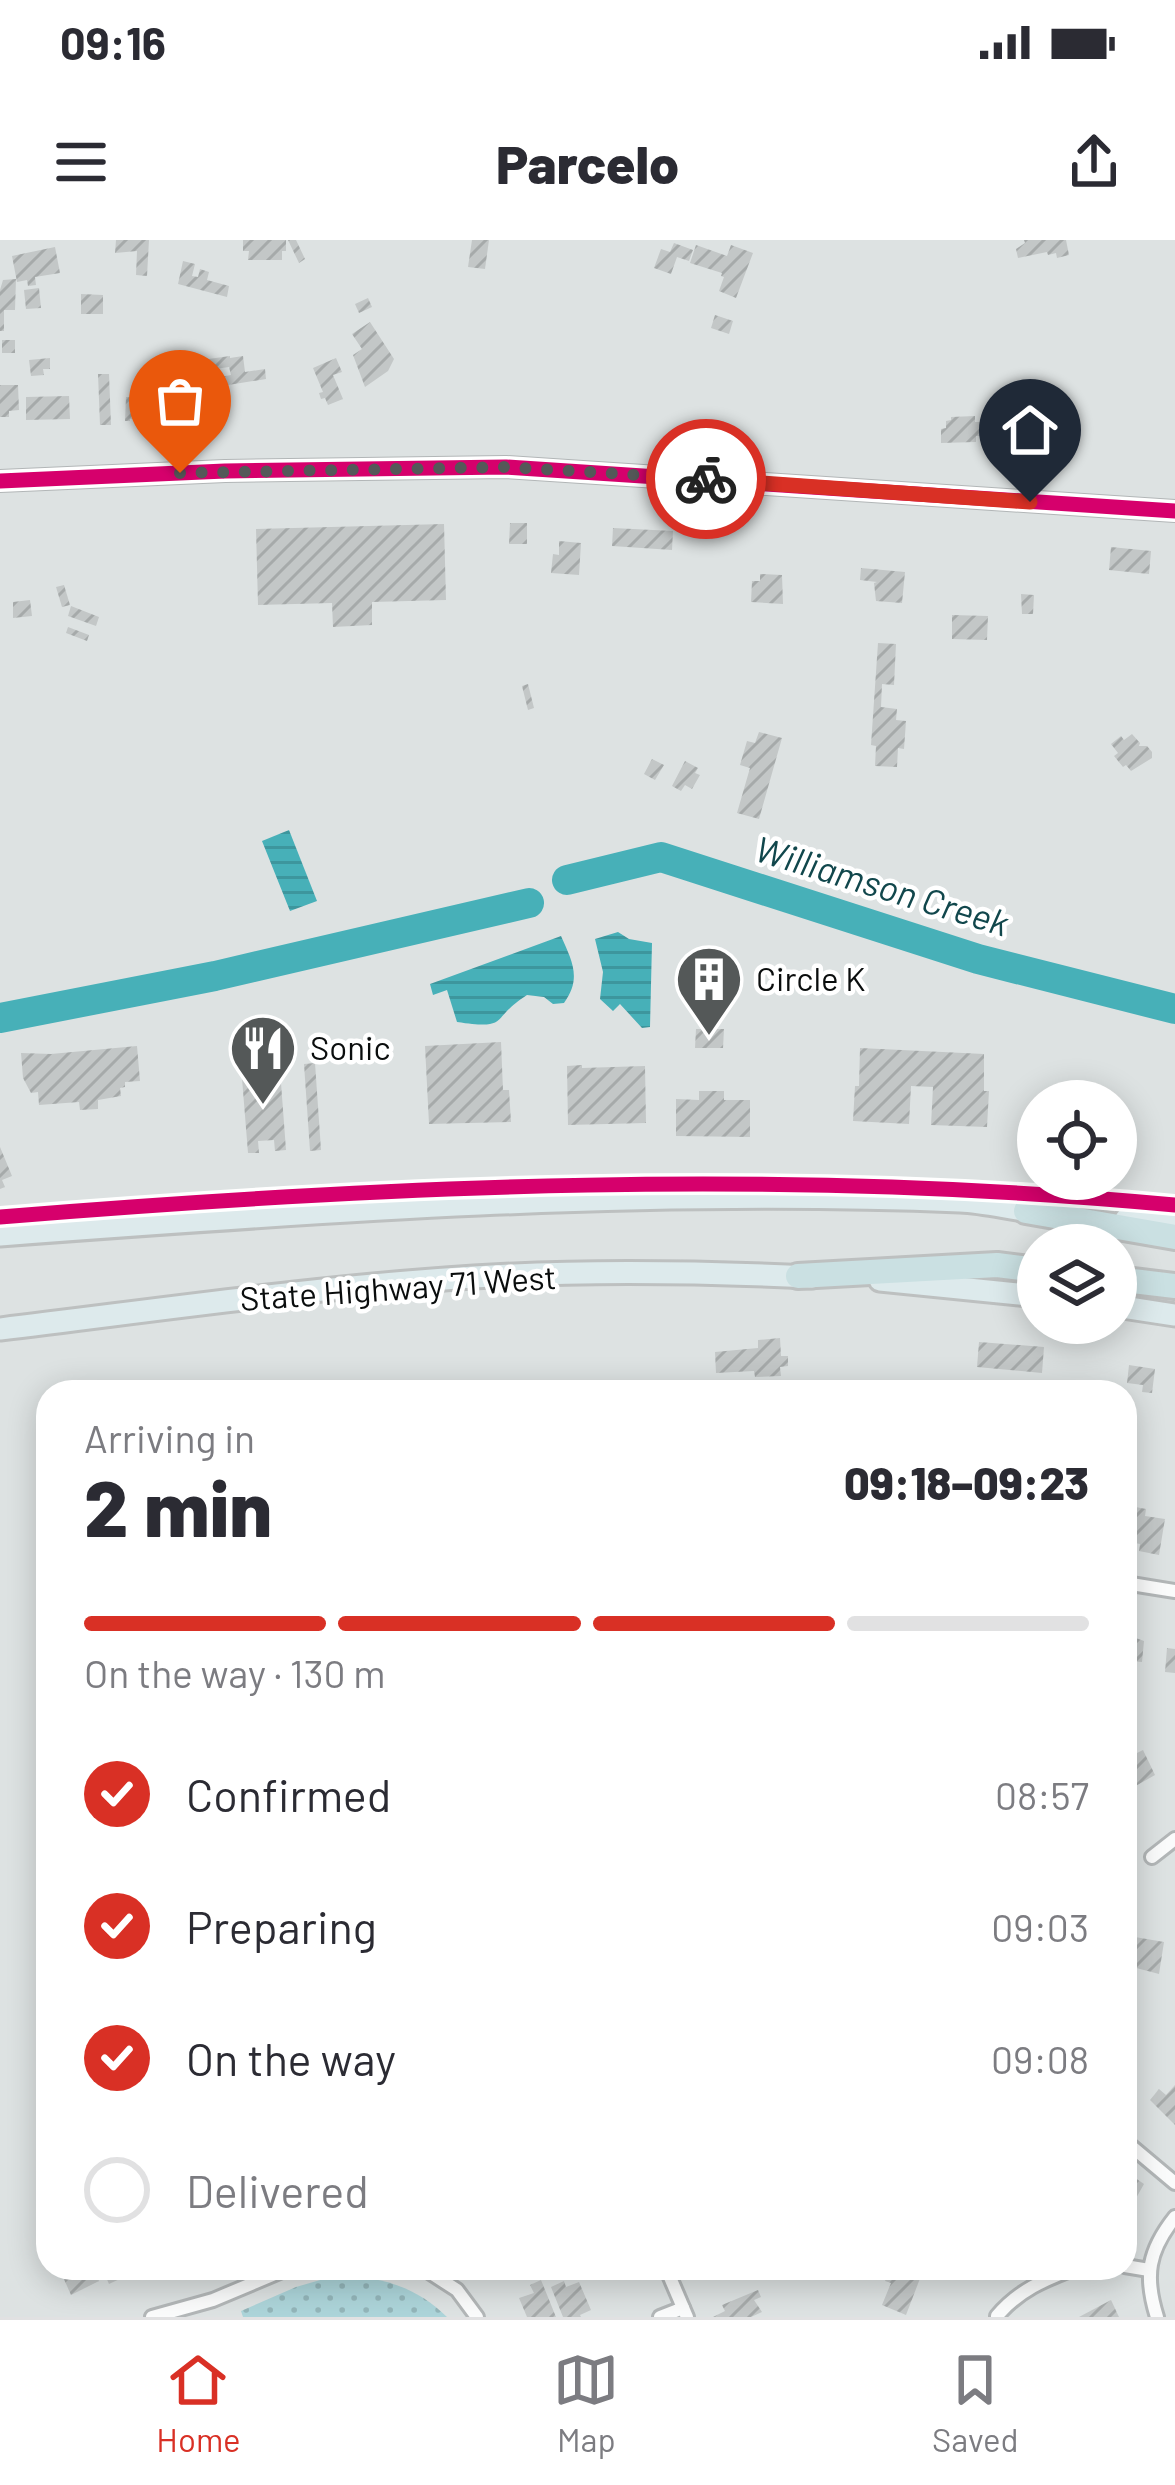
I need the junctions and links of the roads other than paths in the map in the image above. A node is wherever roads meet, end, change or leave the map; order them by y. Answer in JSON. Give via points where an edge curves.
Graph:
{"nodes":[{"id":1,"x":0,"y":482,"type":"edge"},
{"id":2,"x":1175,"y":512,"type":"edge"},
{"id":3,"x":1027,"y":1211,"type":"junction"},
{"id":4,"x":1175,"y":1222,"type":"edge"},
{"id":5,"x":0,"y":1235,"type":"edge"},
{"id":6,"x":1175,"y":1237,"type":"edge"},
{"id":7,"x":1017,"y":1267,"type":"edge"},
{"id":8,"x":798,"y":1276,"type":"junction"},
{"id":9,"x":1137,"y":1281,"type":"edge"},
{"id":10,"x":1175,"y":1286,"type":"edge"},
{"id":11,"x":1017,"y":1294,"type":"edge"},
{"id":12,"x":1137,"y":1309,"type":"edge"},
{"id":13,"x":1175,"y":1315,"type":"edge"},
{"id":14,"x":0,"y":1329,"type":"edge"},
{"id":15,"x":1137,"y":1584,"type":"edge"},
{"id":16,"x":1175,"y":1591,"type":"edge"},
{"id":17,"x":1175,"y":1839,"type":"edge"},
{"id":18,"x":1152,"y":1857,"type":"dead end"},
{"id":19,"x":1137,"y":2151,"type":"edge"},
{"id":20,"x":1175,"y":2183,"type":"edge"},
{"id":21,"x":1175,"y":2217,"type":"edge"},
{"id":22,"x":1137,"y":2268,"type":"edge"},
{"id":23,"x":1148,"y":2270,"type":"junction"},
{"id":24,"x":261,"y":2280,"type":"edge"},
{"id":25,"x":442,"y":2280,"type":"edge"},
{"id":26,"x":671,"y":2280,"type":"edge"},
{"id":27,"x":1046,"y":2280,"type":"edge"},
{"id":28,"x":685,"y":2312,"type":"edge"},
{"id":29,"x":997,"y":2315,"type":"edge"},
{"id":30,"x":152,"y":2317,"type":"edge"},
{"id":31,"x":477,"y":2317,"type":"edge"},
{"id":32,"x":660,"y":2317,"type":"edge"},
{"id":33,"x":1157,"y":2317,"type":"edge"}],
"edges":[{"from":1,"to":2,"type":"street","via":[[506,467]]},
{"from":3,"to":4,"type":"main road"},
{"from":3,"to":5,"type":"main road","via":[[832,1198],[513,1201]]},
{"from":3,"to":6,"type":"highway"},
{"from":7,"to":8,"type":"highway"},
{"from":8,"to":11,"type":"main road","name":"State Highway 71 West"},
{"from":8,"to":14,"type":"main road","name":"State Highway 71 West","via":[[475,1277]]},
{"from":9,"to":10,"type":"highway"},
{"from":12,"to":13,"type":"main road"},
{"from":15,"to":16,"type":"street"},
{"from":17,"to":18,"type":"street"},
{"from":19,"to":20,"type":"street"},
{"from":21,"to":23,"type":"street"},
{"from":22,"to":23,"type":"street"},
{"from":23,"to":33,"type":"street"},
{"from":24,"to":30,"type":"street"},
{"from":25,"to":31,"type":"street"},
{"from":26,"to":28,"type":"street"},
{"from":27,"to":29,"type":"street"},
{"from":28,"to":32,"type":"street"}]}
